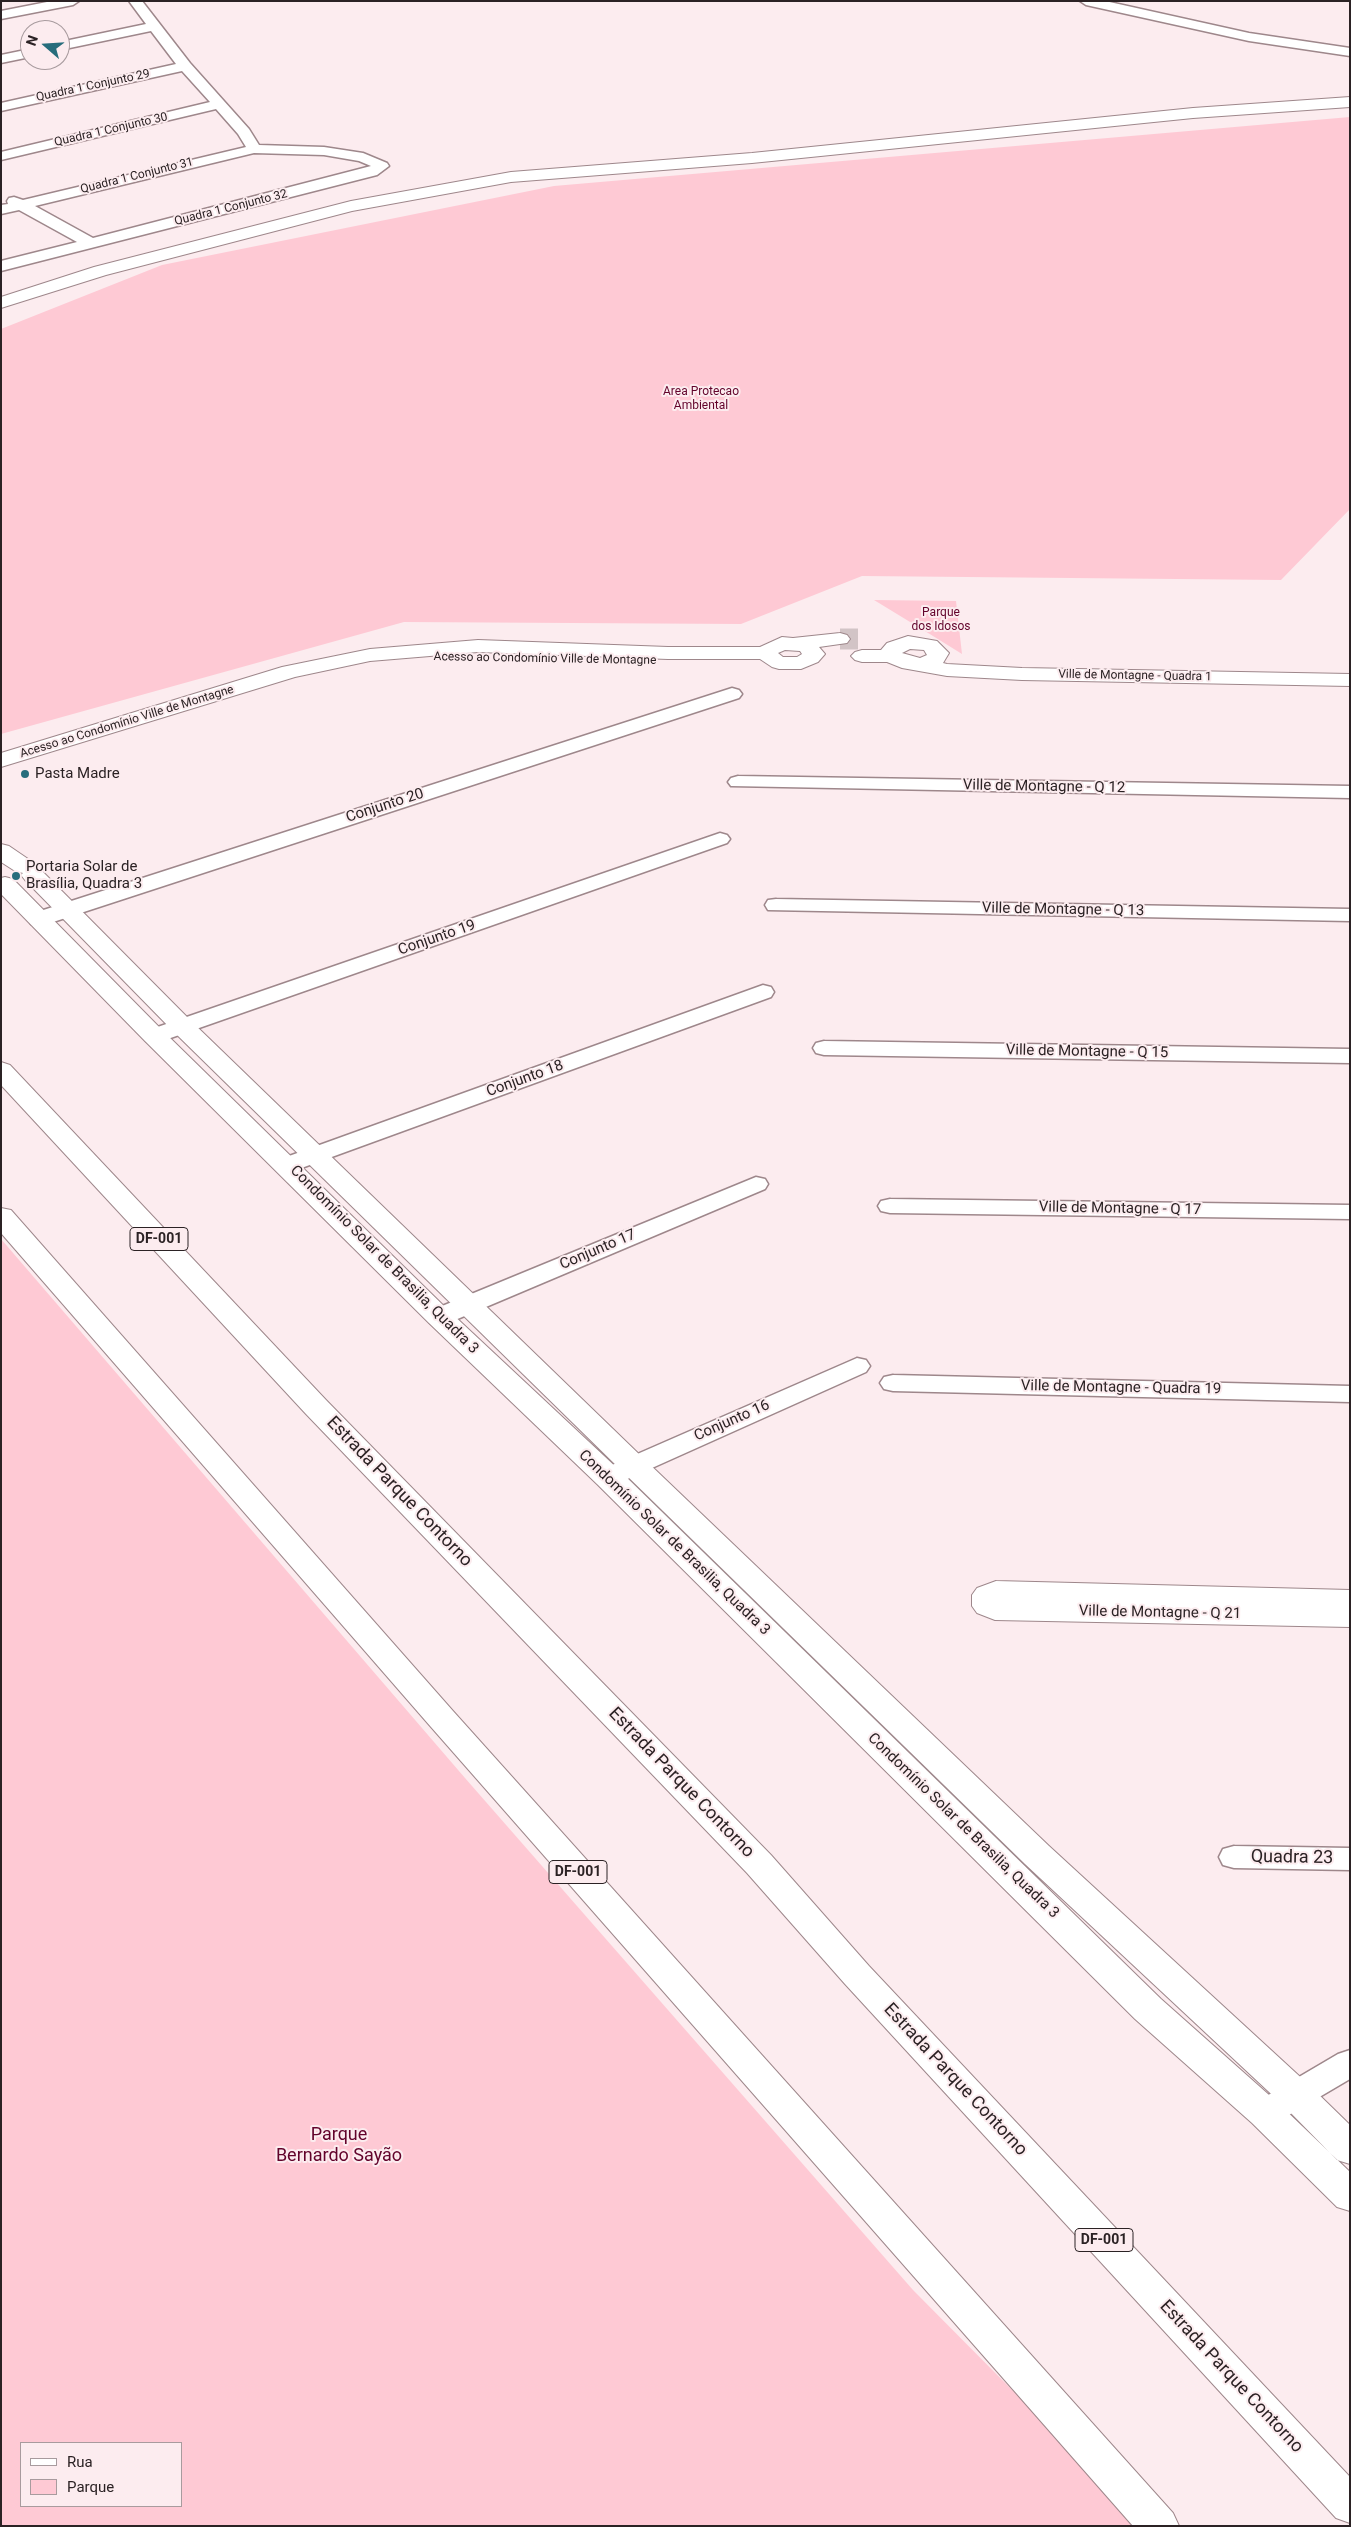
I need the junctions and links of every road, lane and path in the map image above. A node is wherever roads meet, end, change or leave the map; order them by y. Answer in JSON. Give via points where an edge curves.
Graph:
{"nodes":[{"id":1,"x":73,"y":1,"type":"edge"},
{"id":2,"x":135,"y":1,"type":"edge"},
{"id":3,"x":1086,"y":1,"type":"edge"},
{"id":4,"x":1,"y":16,"type":"edge"},
{"id":5,"x":155,"y":26,"type":"junction"},
{"id":6,"x":70,"y":44,"type":"edge"},
{"id":7,"x":1350,"y":52,"type":"edge"},
{"id":8,"x":20,"y":55,"type":"edge"},
{"id":9,"x":1,"y":59,"type":"edge"},
{"id":10,"x":185,"y":66,"type":"junction"},
{"id":11,"x":1350,"y":102,"type":"edge"},
{"id":12,"x":220,"y":104,"type":"junction"},
{"id":13,"x":1,"y":107,"type":"edge"},
{"id":14,"x":254,"y":149,"type":"junction"},
{"id":15,"x":1,"y":156,"type":"edge"},
{"id":16,"x":372,"y":172,"type":"joint"},
{"id":17,"x":1,"y":193,"type":"edge"},
{"id":18,"x":20,"y":204,"type":"junction"},
{"id":19,"x":1,"y":210,"type":"edge"},
{"id":20,"x":26,"y":225,"type":"dead end"},
{"id":21,"x":51,"y":239,"type":"dead end"},
{"id":22,"x":90,"y":243,"type":"junction"},
{"id":23,"x":68,"y":249,"type":"junction"},
{"id":24,"x":1,"y":266,"type":"edge"},
{"id":25,"x":1,"y":302,"type":"edge"},
{"id":26,"x":929,"y":661,"type":"joint"},
{"id":27,"x":1350,"y":670,"type":"edge"},
{"id":28,"x":1182,"y":672,"type":"junction"},
{"id":29,"x":1350,"y":680,"type":"edge"},
{"id":30,"x":732,"y":694,"type":"dead end"},
{"id":31,"x":1,"y":760,"type":"edge"},
{"id":32,"x":738,"y":782,"type":"dead end"},
{"id":33,"x":1350,"y":792,"type":"edge"},
{"id":34,"x":720,"y":839,"type":"dead end"},
{"id":35,"x":1,"y":851,"type":"edge"},
{"id":36,"x":20,"y":875,"type":"junction"},
{"id":37,"x":776,"y":906,"type":"dead end"},
{"id":38,"x":67,"y":909,"type":"junction"},
{"id":39,"x":1350,"y":916,"type":"edge"},
{"id":40,"x":39,"y":919,"type":"junction"},
{"id":41,"x":762,"y":992,"type":"dead end"},
{"id":42,"x":182,"y":1026,"type":"junction"},
{"id":43,"x":154,"y":1036,"type":"junction"},
{"id":44,"x":824,"y":1048,"type":"dead end"},
{"id":45,"x":1350,"y":1056,"type":"edge"},
{"id":46,"x":1,"y":1070,"type":"edge"},
{"id":47,"x":316,"y":1156,"type":"junction"},
{"id":48,"x":287,"y":1165,"type":"junction"},
{"id":49,"x":756,"y":1184,"type":"dead end"},
{"id":50,"x":890,"y":1206,"type":"dead end"},
{"id":51,"x":1350,"y":1212,"type":"edge"},
{"id":52,"x":1,"y":1216,"type":"edge"},
{"id":53,"x":470,"y":1304,"type":"junction"},
{"id":54,"x":440,"y":1317,"type":"junction"},
{"id":55,"x":857,"y":1366,"type":"dead end"},
{"id":56,"x":893,"y":1383,"type":"dead end"},
{"id":57,"x":1350,"y":1394,"type":"edge"},
{"id":58,"x":620,"y":1471,"type":"junction"},
{"id":59,"x":1350,"y":1601,"type":"edge"},
{"id":60,"x":1350,"y":1616,"type":"edge"},
{"id":61,"x":952,"y":1773,"type":"junction"},
{"id":62,"x":924,"y":1788,"type":"junction"},
{"id":63,"x":1234,"y":1857,"type":"dead end"},
{"id":64,"x":1350,"y":1859,"type":"edge"},
{"id":65,"x":1350,"y":2063,"type":"edge"},
{"id":66,"x":1296,"y":2095,"type":"junction"},
{"id":67,"x":1265,"y":2113,"type":"junction"},
{"id":68,"x":1350,"y":2149,"type":"edge"},
{"id":69,"x":1350,"y":2196,"type":"edge"},
{"id":70,"x":1350,"y":2505,"type":"edge"},
{"id":71,"x":1159,"y":2526,"type":"edge"}],
"edges":[{"from":1,"to":4,"type":"street"},
{"from":2,"to":5,"type":"street"},
{"from":3,"to":7,"type":"street","via":[[1249,37]]},
{"from":5,"to":6,"type":"street"},
{"from":5,"to":10,"type":"street"},
{"from":8,"to":9,"type":"street"},
{"from":10,"to":12,"type":"street"},
{"from":10,"to":13,"type":"street","name":"Quadra 1 Conjunto 29"},
{"from":11,"to":25,"type":"street","via":[[1193,113],[752,158],[511,177],[351,206],[141,260]]},
{"from":12,"to":14,"type":"street"},
{"from":12,"to":15,"type":"street","name":"Quadra 1 Conjunto 30"},
{"from":14,"to":16,"type":"street","name":"Quadra 1 Conjunto 31","via":[[324,150],[347,154],[382,166]]},
{"from":14,"to":18,"type":"street","name":"Quadra 1 Conjunto 31"},
{"from":16,"to":22,"type":"street","name":"Quadra 1 Conjunto 32"},
{"from":17,"to":18,"type":"street"},
{"from":18,"to":19,"type":"street","name":"Quadra 1 Conjunto 31"},
{"from":18,"to":22,"type":"street"},
{"from":19,"to":20,"type":"street"},
{"from":21,"to":23,"type":"street"},
{"from":22,"to":23,"type":"street","name":"Quadra 1 Conjunto 32"},
{"from":23,"to":24,"type":"street","name":"Quadra 1 Conjunto 32"},
{"from":26,"to":28,"type":"street","name":"Ville de Montagne - Quadra 1","via":[[947,670],[996,673]]},
{"from":26,"to":31,"type":"street","name":"Acesso ao Condomínio Ville de Montagne","via":[[936,649],[915,642],[894,650],[808,652],[774,646],[773,658],[732,665],[439,655],[336,668],[253,685]]},
{"from":27,"to":28,"type":"street","name":"Ville de Montagne - Quadra 1"},
{"from":28,"to":29,"type":"street","name":"Ville de Montagne - Quadra 1"},
{"from":30,"to":38,"type":"street","name":"Conjunto 20"},
{"from":32,"to":33,"type":"street","name":"Ville de Montagne - Q 12"},
{"from":34,"to":42,"type":"street","name":"Conjunto 19"},
{"from":35,"to":36,"type":"street"},
{"from":36,"to":38,"type":"street","name":"Condomínio Solar de Brasilia, Quadra 3"},
{"from":36,"to":40,"type":"street","name":"Condomínio Solar de Brasilia, Quadra 3"},
{"from":37,"to":39,"type":"street","name":"Ville de Montagne - Q 13"},
{"from":38,"to":40,"type":"street","name":"Conjunto 20"},
{"from":38,"to":42,"type":"street","name":"Condomínio Solar de Brasilia, Quadra 3"},
{"from":40,"to":43,"type":"street","name":"Condomínio Solar de Brasilia, Quadra 3"},
{"from":41,"to":47,"type":"street","name":"Conjunto 18"},
{"from":42,"to":43,"type":"street","name":"Conjunto 19"},
{"from":42,"to":47,"type":"street","name":"Condomínio Solar de Brasilia, Quadra 3"},
{"from":43,"to":48,"type":"street","name":"Condomínio Solar de Brasilia, Quadra 3"},
{"from":44,"to":45,"type":"street","name":"Ville de Montagne - Q 15"},
{"from":46,"to":70,"type":"street","name":"Estrada Parque Contorno","number":"DF-001","via":[[316,1407],[759,1864],[857,1975]]},
{"from":47,"to":48,"type":"street","name":"Conjunto 18"},
{"from":47,"to":53,"type":"street","name":"Condomínio Solar de Brasilia, Quadra 3"},
{"from":48,"to":54,"type":"street","name":"Condomínio Solar de Brasilia, Quadra 3"},
{"from":49,"to":53,"type":"street","name":"Conjunto 17"},
{"from":50,"to":51,"type":"street","name":"Ville de Montagne - Q 17"},
{"from":52,"to":71,"type":"street","number":"DF-001","via":[[442,1719]]},
{"from":53,"to":54,"type":"street","name":"Conjunto 17"},
{"from":53,"to":58,"type":"street","name":"Condomínio Solar de Brasilia, Quadra 3"},
{"from":54,"to":58,"type":"street","name":"Condomínio Solar de Brasilia, Quadra 3"},
{"from":55,"to":58,"type":"street","name":"Conjunto 16"},
{"from":56,"to":57,"type":"street","name":"Ville de Montagne - Quadra 19"},
{"from":58,"to":61,"type":"street","name":"Condomínio Solar de Brasilia, Quadra 3"},
{"from":58,"to":62,"type":"street","name":"Condomínio Solar de Brasilia, Quadra 3"},
{"from":59,"to":60,"type":"street","name":"Ville de Montagne - Q 21","via":[[992,1592],[988,1595],[988,1606],[995,1609]]},
{"from":61,"to":62,"type":"street"},
{"from":61,"to":66,"type":"street","name":"Condomínio Solar de Brasilia, Quadra 3"},
{"from":62,"to":67,"type":"street","name":"Condomínio Solar de Brasilia, Quadra 3","via":[[1148,2009]]},
{"from":63,"to":64,"type":"street","name":"Quadra 23"},
{"from":65,"to":66,"type":"street"},
{"from":66,"to":67,"type":"street"},
{"from":66,"to":68,"type":"street","name":"Condomínio Solar de Brasilia, Quadra 3"},
{"from":67,"to":69,"type":"street","name":"Condomínio Solar de Brasilia, Quadra 3"}]}
